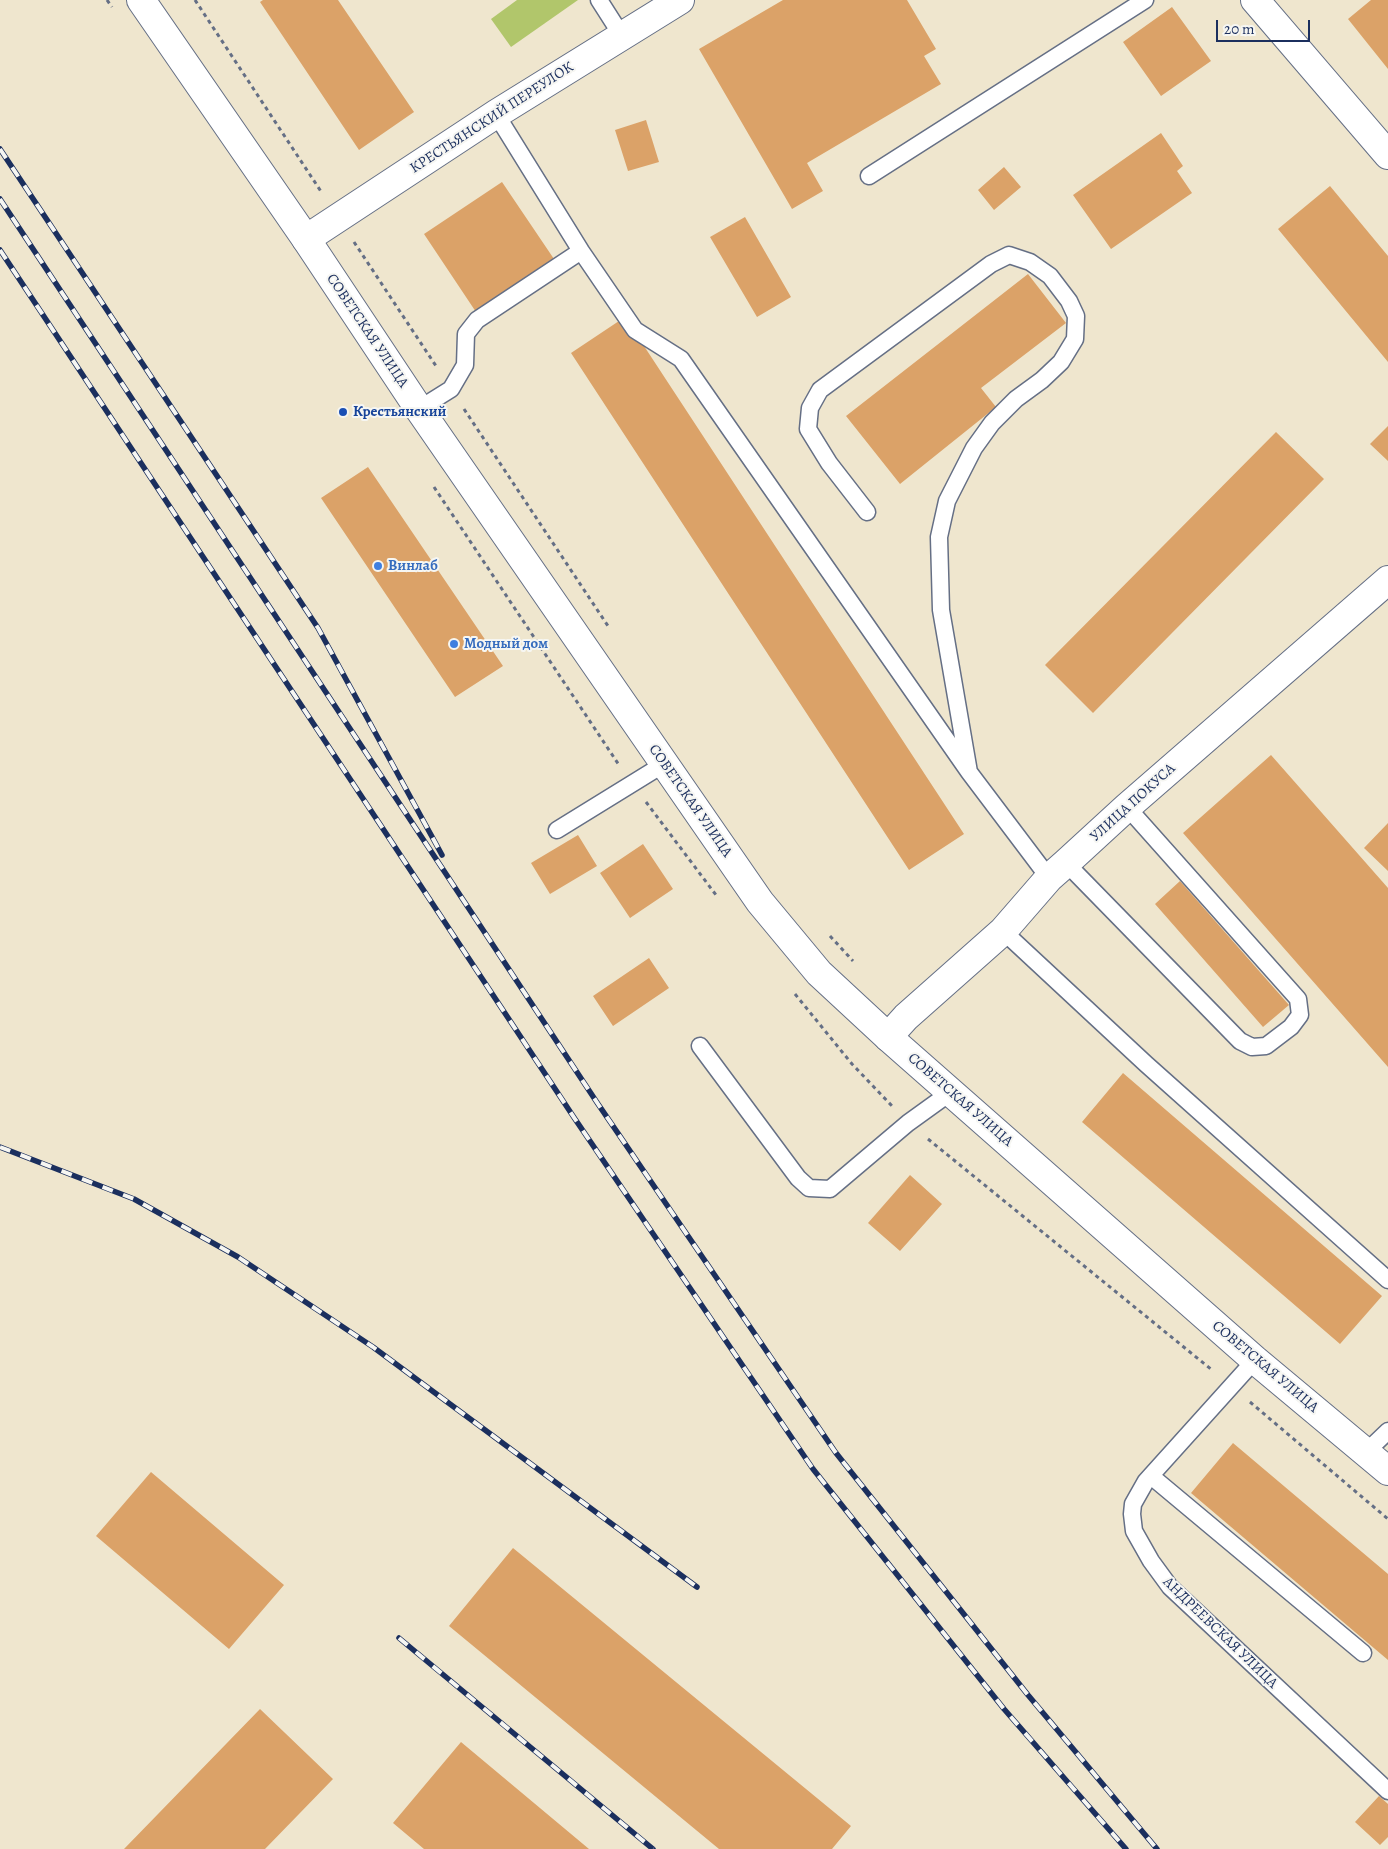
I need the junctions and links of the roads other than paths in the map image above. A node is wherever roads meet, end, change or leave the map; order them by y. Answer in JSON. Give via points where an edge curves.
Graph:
{"nodes":[{"id":1,"x":141,"y":0,"type":"edge"},
{"id":2,"x":600,"y":0,"type":"edge"},
{"id":3,"x":680,"y":0,"type":"edge"},
{"id":4,"x":1145,"y":0,"type":"edge"},
{"id":5,"x":1265,"y":3,"type":"edge"},
{"id":6,"x":622,"y":36,"type":"junction"},
{"id":7,"x":496,"y":114,"type":"junction"},
{"id":8,"x":1388,"y":155,"type":"edge"},
{"id":9,"x":869,"y":176,"type":"dead end"},
{"id":10,"x":306,"y":239,"type":"junction"},
{"id":11,"x":581,"y":251,"type":"junction"},
{"id":12,"x":419,"y":409,"type":"junction"},
{"id":13,"x":867,"y":512,"type":"dead end"},
{"id":14,"x":1388,"y":580,"type":"edge"},
{"id":15,"x":664,"y":764,"type":"junction"},
{"id":16,"x":969,"y":772,"type":"junction"},
{"id":17,"x":1127,"y":807,"type":"junction"},
{"id":18,"x":557,"y":830,"type":"dead end"},
{"id":19,"x":1058,"y":870,"type":"junction"},
{"id":20,"x":1003,"y":931,"type":"junction"},
{"id":21,"x":888,"y":1037,"type":"junction"},
{"id":22,"x":700,"y":1046,"type":"dead end"},
{"id":23,"x":951,"y":1092,"type":"junction"},
{"id":24,"x":1388,"y":1280,"type":"edge"},
{"id":25,"x":1255,"y":1360,"type":"junction"},
{"id":26,"x":1388,"y":1431,"type":"edge"},
{"id":27,"x":1366,"y":1452,"type":"junction"},
{"id":28,"x":1388,"y":1471,"type":"edge"},
{"id":29,"x":1151,"y":1476,"type":"junction"},
{"id":30,"x":1363,"y":1653,"type":"dead end"},
{"id":31,"x":1388,"y":1791,"type":"edge"}],
"edges":[{"from":1,"to":10,"type":"main road","name":"СОВЕТСКАЯ УЛИЦА"},
{"from":2,"to":6,"type":"lane"},
{"from":3,"to":6,"type":"main road","name":"КРЕСТЬЯНСКИЙ ПЕРЕУЛОК"},
{"from":4,"to":9,"type":"lane"},
{"from":5,"to":8,"type":"main road"},
{"from":6,"to":7,"type":"main road","name":"КРЕСТЬЯНСКИЙ ПЕРЕУЛОК"},
{"from":7,"to":10,"type":"main road","name":"КРЕСТЬЯНСКИЙ ПЕРЕУЛОК"},
{"from":7,"to":11,"type":"lane"},
{"from":10,"to":12,"type":"main road","name":"СОВЕТСКАЯ УЛИЦА"},
{"from":11,"to":12,"type":"lane","via":[[477,320],[466,334],[466,365],[451,389]]},
{"from":11,"to":16,"type":"lane","via":[[635,330],[681,359]]},
{"from":12,"to":15,"type":"main road","name":"СОВЕТСКАЯ УЛИЦА"},
{"from":13,"to":16,"type":"lane","via":[[829,464],[808,428],[810,408],[820,390],[991,264],[1009,255],[1030,262],[1050,276],[1076,316],[1075,339],[1060,362],[992,423],[974,448],[947,501],[939,537],[941,610]]},
{"from":14,"to":17,"type":"main road","name":"УЛИЦА ПОКУСА"},
{"from":15,"to":18,"type":"lane"},
{"from":15,"to":21,"type":"main road","name":"СОВЕТСКАЯ УЛИЦА","via":[[760,902],[819,973]]},
{"from":16,"to":19,"type":"lane"},
{"from":17,"to":19,"type":"main road","name":"УЛИЦА ПОКУСА"},
{"from":17,"to":19,"type":"lane","via":[[1298,999],[1300,1015],[1291,1027],[1266,1046],[1252,1047],[1240,1041]]},
{"from":19,"to":20,"type":"main road","name":"УЛИЦА ПОКУСА"},
{"from":20,"to":21,"type":"main road","name":"УЛИЦА ПОКУСА"},
{"from":20,"to":24,"type":"lane"},
{"from":21,"to":23,"type":"main road","name":"СОВЕТСКАЯ УЛИЦА"},
{"from":22,"to":23,"type":"lane","via":[[798,1178],[809,1188],[830,1189],[908,1123]]},
{"from":23,"to":25,"type":"main road","name":"СОВЕТСКАЯ УЛИЦА"},
{"from":25,"to":27,"type":"main road","name":"СОВЕТСКАЯ УЛИЦА"},
{"from":25,"to":29,"type":"lane","name":"АНДРЕЕВСКАЯ УЛИЦА"},
{"from":26,"to":27,"type":"lane"},
{"from":27,"to":28,"type":"main road","name":"СОВЕТСКАЯ УЛИЦА"},
{"from":29,"to":30,"type":"lane"},
{"from":29,"to":31,"type":"lane","name":"АНДРЕЕВСКАЯ УЛИЦА","via":[[1133,1504],[1134,1531],[1170,1587]]}]}
